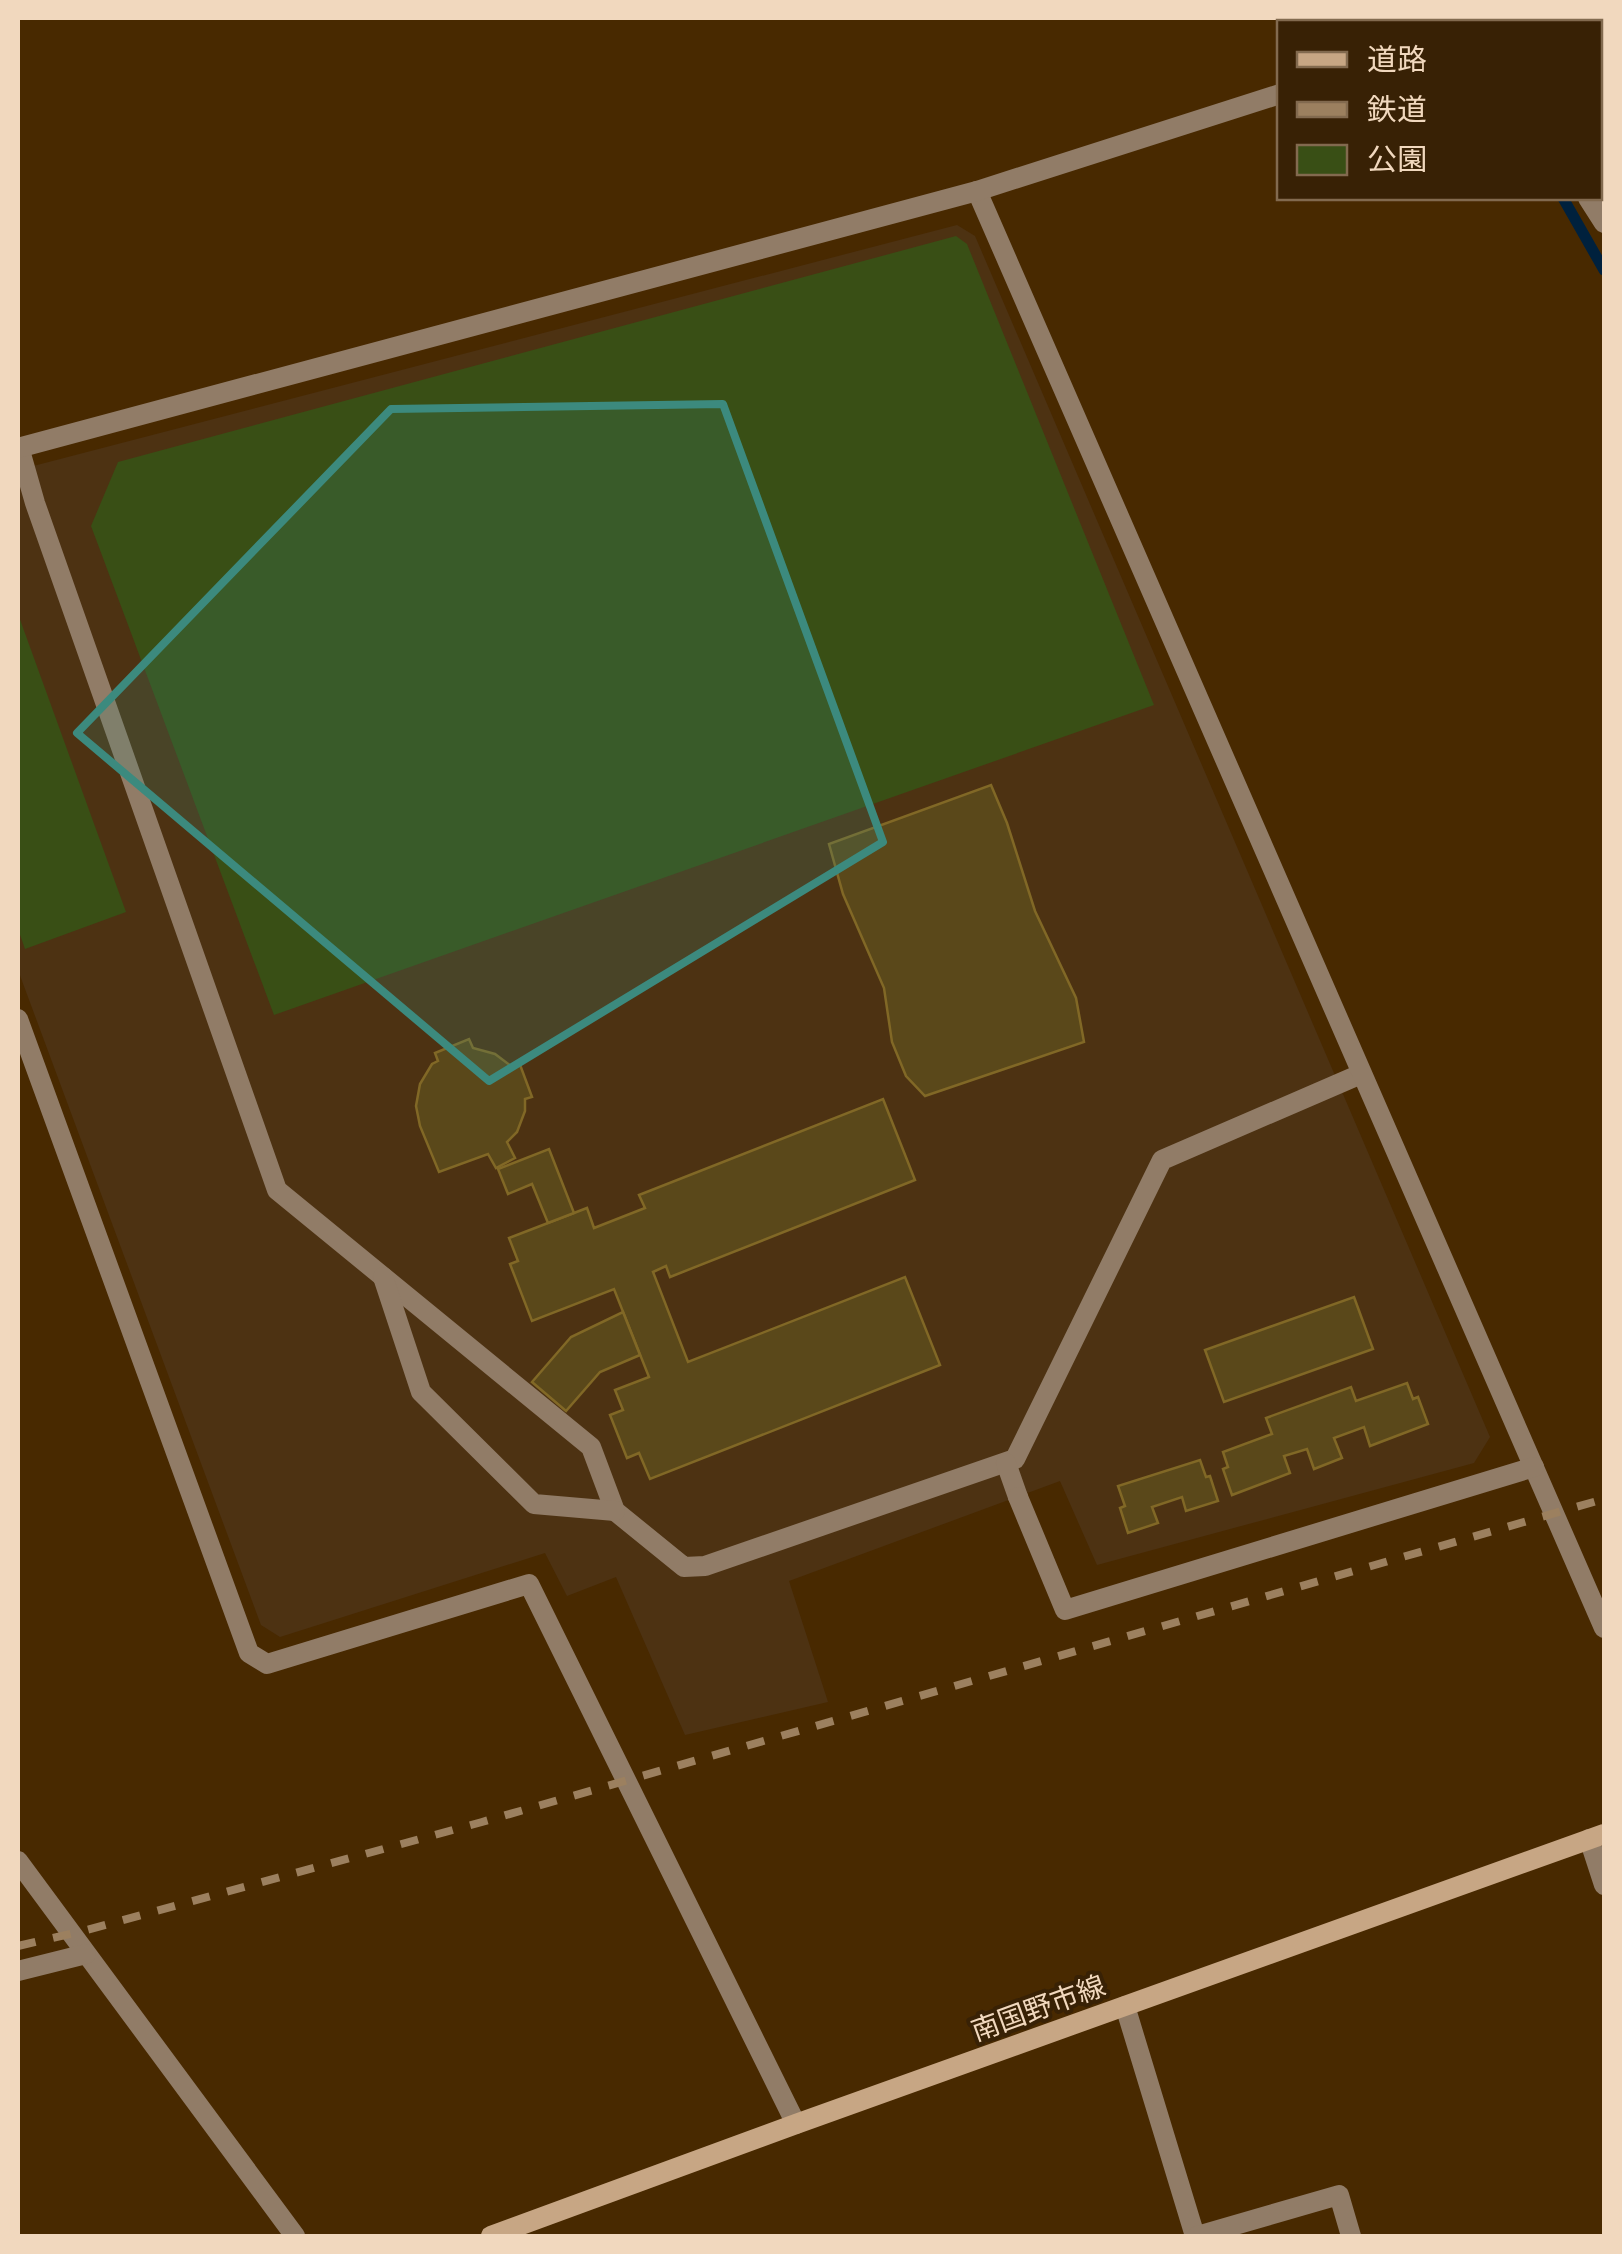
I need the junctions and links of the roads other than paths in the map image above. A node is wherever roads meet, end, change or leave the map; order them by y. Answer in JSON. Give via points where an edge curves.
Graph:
{"nodes":[{"id":1,"x":1277,"y":95,"type":"edge"},
{"id":2,"x":976,"y":191,"type":"junction"},
{"id":3,"x":1589,"y":200,"type":"edge"},
{"id":4,"x":1604,"y":223,"type":"edge"},
{"id":5,"x":18,"y":447,"type":"edge"},
{"id":6,"x":18,"y":1019,"type":"edge"},
{"id":7,"x":1361,"y":1074,"type":"junction"},
{"id":8,"x":383,"y":1277,"type":"junction"},
{"id":9,"x":1006,"y":1463,"type":"junction"},
{"id":10,"x":1534,"y":1467,"type":"junction"},
{"id":11,"x":615,"y":1512,"type":"junction"},
{"id":12,"x":1604,"y":1628,"type":"edge"},
{"id":13,"x":1597,"y":1837,"type":"edge"},
{"id":14,"x":18,"y":1861,"type":"edge"},
{"id":15,"x":1604,"y":1885,"type":"edge"},
{"id":16,"x":86,"y":1954,"type":"junction"},
{"id":17,"x":18,"y":1972,"type":"edge"},
{"id":18,"x":1125,"y":2006,"type":"junction"},
{"id":19,"x":796,"y":2124,"type":"junction"},
{"id":20,"x":295,"y":2236,"type":"edge"},
{"id":21,"x":491,"y":2236,"type":"edge"},
{"id":22,"x":1196,"y":2236,"type":"edge"},
{"id":23,"x":1351,"y":2236,"type":"edge"}],
"edges":[{"from":1,"to":2,"type":"street"},
{"from":2,"to":5,"type":"street"},
{"from":2,"to":7,"type":"street"},
{"from":3,"to":4,"type":"street"},
{"from":5,"to":8,"type":"street","via":[[277,1190]]},
{"from":6,"to":19,"type":"street","via":[[249,1653],[267,1664],[529,1584]]},
{"from":7,"to":9,"type":"street","via":[[1162,1160],[1015,1460]]},
{"from":7,"to":10,"type":"street"},
{"from":8,"to":11,"type":"street","via":[[591,1447]]},
{"from":8,"to":11,"type":"street","via":[[421,1392],[534,1504]]},
{"from":9,"to":10,"type":"street","via":[[1065,1610]]},
{"from":9,"to":11,"type":"street","via":[[705,1566],[684,1567]]},
{"from":10,"to":12,"type":"street"},
{"from":13,"to":15,"type":"street"},
{"from":13,"to":18,"type":"main road","name":"南国野市線"},
{"from":14,"to":16,"type":"street"},
{"from":16,"to":17,"type":"street"},
{"from":16,"to":20,"type":"street"},
{"from":18,"to":19,"type":"main road","name":"南国野市線"},
{"from":18,"to":22,"type":"street"},
{"from":19,"to":21,"type":"main road","name":"南国野市線"},
{"from":22,"to":23,"type":"street","via":[[1339,2195]]}]}
